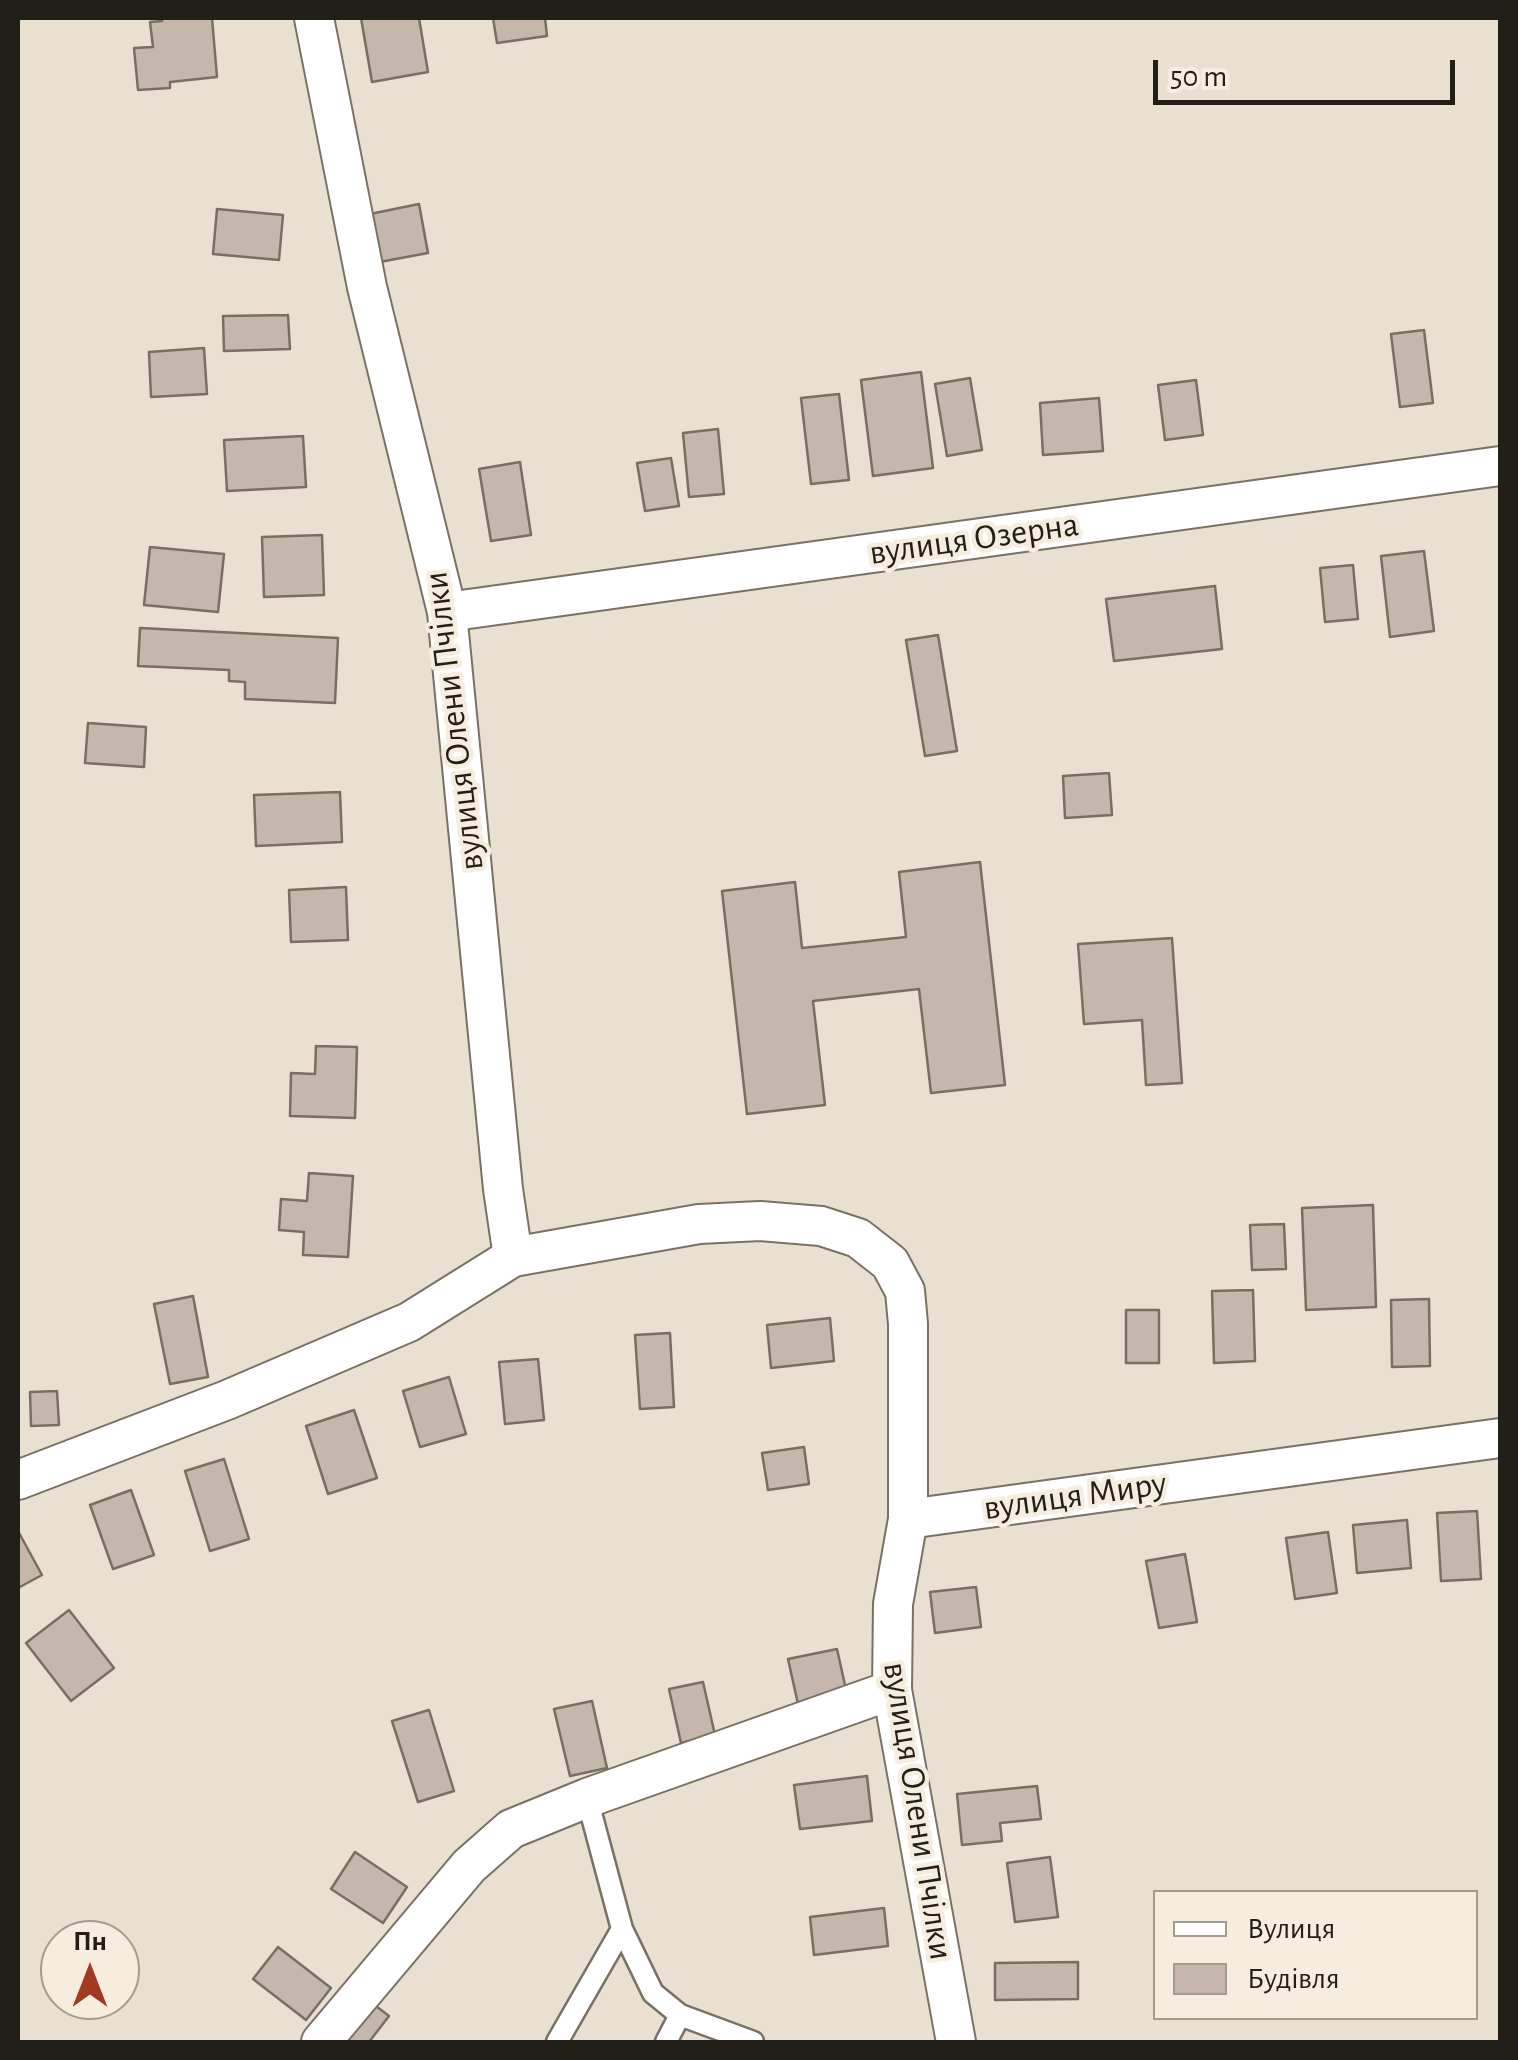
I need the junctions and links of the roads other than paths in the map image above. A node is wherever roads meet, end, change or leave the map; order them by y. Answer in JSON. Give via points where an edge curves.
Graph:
{"nodes":[{"id":1,"x":314,"y":18,"type":"edge"},
{"id":2,"x":1500,"y":466,"type":"edge"},
{"id":3,"x":448,"y":612,"type":"junction"},
{"id":4,"x":512,"y":1256,"type":"junction"},
{"id":5,"x":1500,"y":1438,"type":"edge"},
{"id":6,"x":18,"y":1480,"type":"edge"},
{"id":7,"x":908,"y":1519,"type":"junction"},
{"id":8,"x":892,"y":1690,"type":"junction"},
{"id":9,"x":586,"y":1798,"type":"junction"},
{"id":10,"x":622,"y":1929,"type":"junction"},
{"id":11,"x":680,"y":2014,"type":"junction"},
{"id":12,"x":321,"y":2042,"type":"edge"},
{"id":13,"x":557,"y":2042,"type":"edge"},
{"id":14,"x":666,"y":2042,"type":"edge"},
{"id":15,"x":753,"y":2042,"type":"edge"},
{"id":16,"x":956,"y":2042,"type":"edge"}],
"edges":[{"from":1,"to":3,"type":"street","name":"вулиця Олени Пчілки","via":[[367,287]]},
{"from":2,"to":3,"type":"street","name":"вулиця Озерна"},
{"from":3,"to":4,"type":"street","name":"вулиця Олени Пчілки"},
{"from":4,"to":6,"type":"street","via":[[409,1322]]},
{"from":4,"to":7,"type":"street","via":[[700,1224],[821,1226],[858,1238],[890,1262],[904,1292]]},
{"from":5,"to":7,"type":"street","name":"вулиця Миру"},
{"from":7,"to":8,"type":"street","name":"вулиця Олени Пчілки","via":[[893,1604]]},
{"from":8,"to":9,"type":"street"},
{"from":8,"to":16,"type":"street","name":"вулиця Олени Пчілки"},
{"from":9,"to":10,"type":"lane"},
{"from":9,"to":12,"type":"street","via":[[511,1829],[469,1866]]},
{"from":10,"to":11,"type":"lane","via":[[652,1993]]},
{"from":10,"to":13,"type":"lane"},
{"from":11,"to":14,"type":"lane"},
{"from":11,"to":15,"type":"lane"}]}
